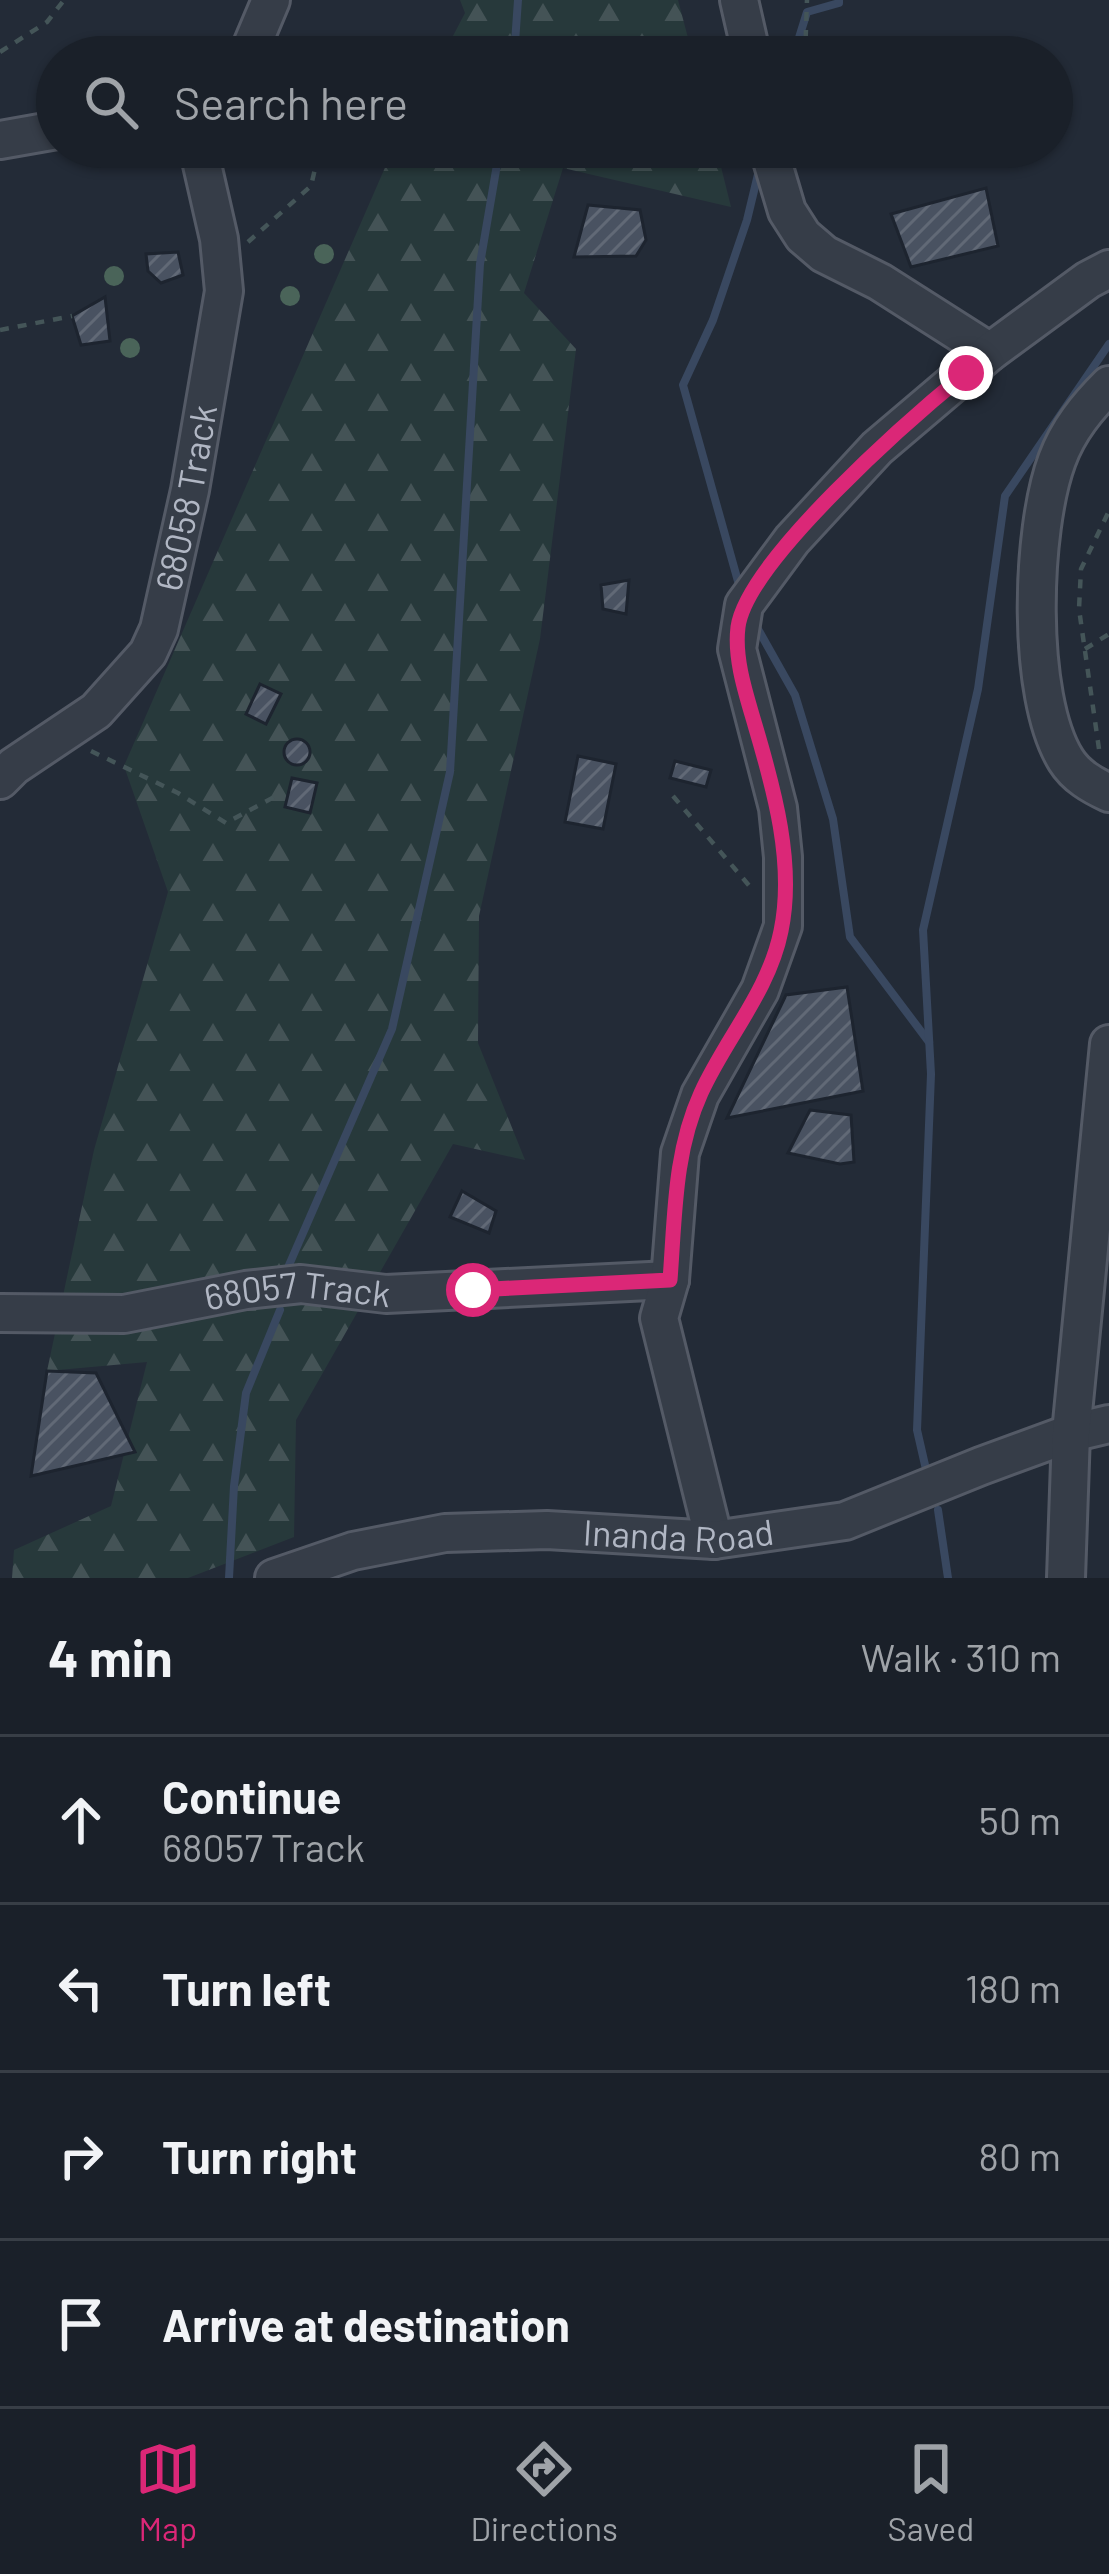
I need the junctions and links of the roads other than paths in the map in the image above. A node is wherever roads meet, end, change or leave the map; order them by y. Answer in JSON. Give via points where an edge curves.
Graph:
{"nodes":[{"id":1,"x":271,"y":0,"type":"edge"},
{"id":2,"x":739,"y":0,"type":"edge"},
{"id":3,"x":256,"y":36,"type":"edge"},
{"id":4,"x":747,"y":36,"type":"edge"},
{"id":5,"x":36,"y":134,"type":"edge"},
{"id":6,"x":0,"y":140,"type":"edge"},
{"id":7,"x":202,"y":168,"type":"edge"},
{"id":8,"x":774,"y":168,"type":"edge"},
{"id":9,"x":1109,"y":269,"type":"edge"},
{"id":10,"x":990,"y":352,"type":"junction"},
{"id":11,"x":1109,"y":385,"type":"edge"},
{"id":12,"x":0,"y":780,"type":"edge"},
{"id":13,"x":1107,"y":792,"type":"edge"},
{"id":14,"x":1109,"y":1044,"type":"edge"},
{"id":15,"x":670,"y":1280,"type":"junction"},
{"id":16,"x":0,"y":1313,"type":"edge"},
{"id":17,"x":1109,"y":1424,"type":"edge"},
{"id":18,"x":1071,"y":1433,"type":"junction"},
{"id":19,"x":714,"y":1540,"type":"junction"},
{"id":20,"x":274,"y":1578,"type":"edge"},
{"id":21,"x":1066,"y":1578,"type":"edge"}],
"edges":[{"from":1,"to":3,"type":"street"},
{"from":2,"to":4,"type":"street"},
{"from":5,"to":6,"type":"street"},
{"from":7,"to":12,"type":"street","name":"68058 Track","via":[[221,265],[221,325],[159,629],[106,701]]},
{"from":8,"to":10,"type":"street","via":[[787,211],[824,254]]},
{"from":9,"to":10,"type":"street"},
{"from":10,"to":15,"type":"street","via":[[877,448],[744,605],[737,649],[778,808],[783,926],[680,1153]]},
{"from":11,"to":13,"type":"street","via":[[1072,428],[1055,465],[1038,657],[1043,704],[1061,750],[1073,770]]},
{"from":14,"to":18,"type":"street"},
{"from":15,"to":16,"type":"street","name":"68057 Track","via":[[386,1294],[301,1284],[124,1314]]},
{"from":15,"to":19,"type":"street","via":[[659,1318]]},
{"from":17,"to":18,"type":"street","name":"Inanda Road"},
{"from":18,"to":19,"type":"street","name":"Inanda Road","via":[[844,1521]]},
{"from":18,"to":21,"type":"street"},
{"from":19,"to":20,"type":"street","name":"Inanda Road","via":[[445,1533],[352,1551]]}]}
